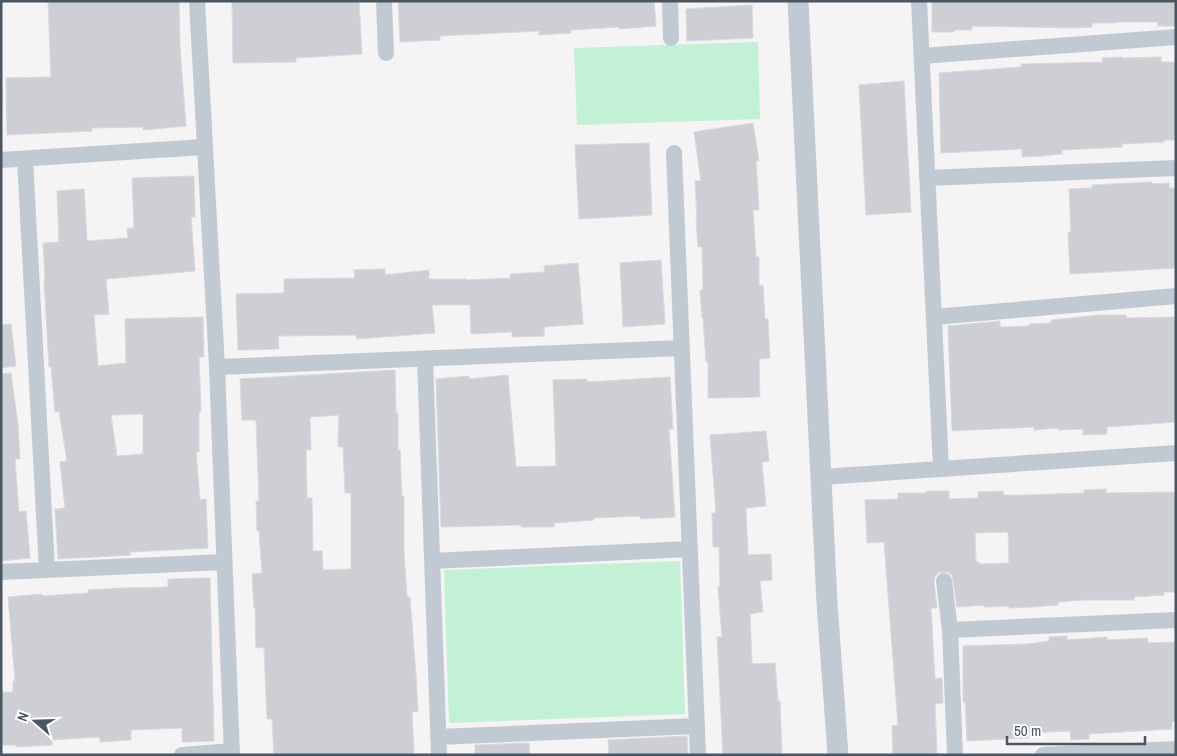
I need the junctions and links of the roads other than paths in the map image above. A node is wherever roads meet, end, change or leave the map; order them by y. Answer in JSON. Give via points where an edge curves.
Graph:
{"nodes":[{"id":1,"x":197,"y":1,"type":"edge"},
{"id":2,"x":384,"y":1,"type":"edge"},
{"id":3,"x":670,"y":1,"type":"edge"},
{"id":4,"x":798,"y":1,"type":"edge"},
{"id":5,"x":919,"y":1,"type":"edge"},
{"id":6,"x":1176,"y":36,"type":"edge"},
{"id":7,"x":671,"y":38,"type":"dead end"},
{"id":8,"x":386,"y":53,"type":"dead end"},
{"id":9,"x":922,"y":56,"type":"junction"},
{"id":10,"x":204,"y":147,"type":"junction"},
{"id":11,"x":674,"y":153,"type":"dead end"},
{"id":12,"x":25,"y":159,"type":"junction"},
{"id":13,"x":1,"y":160,"type":"edge"},
{"id":14,"x":1176,"y":168,"type":"edge"},
{"id":15,"x":927,"y":178,"type":"junction"},
{"id":16,"x":1176,"y":296,"type":"edge"},
{"id":17,"x":934,"y":317,"type":"junction"},
{"id":18,"x":682,"y":348,"type":"junction"},
{"id":19,"x":424,"y":358,"type":"junction"},
{"id":20,"x":217,"y":367,"type":"junction"},
{"id":21,"x":1176,"y":454,"type":"edge"},
{"id":22,"x":941,"y":468,"type":"junction"},
{"id":23,"x":822,"y":476,"type":"junction"},
{"id":24,"x":690,"y":549,"type":"junction"},
{"id":25,"x":432,"y":561,"type":"junction"},
{"id":26,"x":224,"y":562,"type":"junction"},
{"id":27,"x":47,"y":570,"type":"junction"},
{"id":28,"x":1,"y":572,"type":"edge"},
{"id":29,"x":944,"y":580,"type":"dead end"},
{"id":30,"x":1176,"y":620,"type":"edge"},
{"id":31,"x":950,"y":630,"type":"junction"},
{"id":32,"x":697,"y":726,"type":"junction"},
{"id":33,"x":438,"y":738,"type":"junction"},
{"id":34,"x":1176,"y":749,"type":"edge"},
{"id":35,"x":1143,"y":752,"type":"edge"},
{"id":36,"x":232,"y":753,"type":"edge"},
{"id":37,"x":182,"y":755,"type":"edge"},
{"id":38,"x":439,"y":755,"type":"edge"},
{"id":39,"x":698,"y":755,"type":"edge"},
{"id":40,"x":838,"y":755,"type":"edge"},
{"id":41,"x":955,"y":755,"type":"edge"},
{"id":42,"x":1043,"y":755,"type":"edge"}],
"edges":[{"from":1,"to":10,"type":"street"},
{"from":2,"to":8,"type":"street"},
{"from":3,"to":7,"type":"street"},
{"from":4,"to":23,"type":"street"},
{"from":5,"to":9,"type":"street"},
{"from":6,"to":9,"type":"street"},
{"from":9,"to":15,"type":"street"},
{"from":10,"to":12,"type":"street"},
{"from":10,"to":20,"type":"street"},
{"from":11,"to":18,"type":"street"},
{"from":12,"to":13,"type":"street"},
{"from":12,"to":27,"type":"street"},
{"from":14,"to":15,"type":"street"},
{"from":15,"to":17,"type":"street"},
{"from":16,"to":17,"type":"street"},
{"from":17,"to":22,"type":"street"},
{"from":18,"to":19,"type":"street"},
{"from":18,"to":24,"type":"street"},
{"from":19,"to":20,"type":"street"},
{"from":19,"to":25,"type":"street"},
{"from":20,"to":26,"type":"street"},
{"from":21,"to":22,"type":"street"},
{"from":22,"to":23,"type":"street"},
{"from":23,"to":40,"type":"street"},
{"from":24,"to":25,"type":"street"},
{"from":24,"to":32,"type":"street"},
{"from":25,"to":33,"type":"street"},
{"from":26,"to":27,"type":"street"},
{"from":26,"to":36,"type":"street"},
{"from":27,"to":28,"type":"street"},
{"from":29,"to":31,"type":"street"},
{"from":30,"to":31,"type":"street"},
{"from":31,"to":41,"type":"street"},
{"from":32,"to":33,"type":"street"},
{"from":32,"to":39,"type":"street"},
{"from":33,"to":38,"type":"street"},
{"from":34,"to":35,"type":"street"},
{"from":35,"to":42,"type":"street"},
{"from":36,"to":37,"type":"street"}]}
